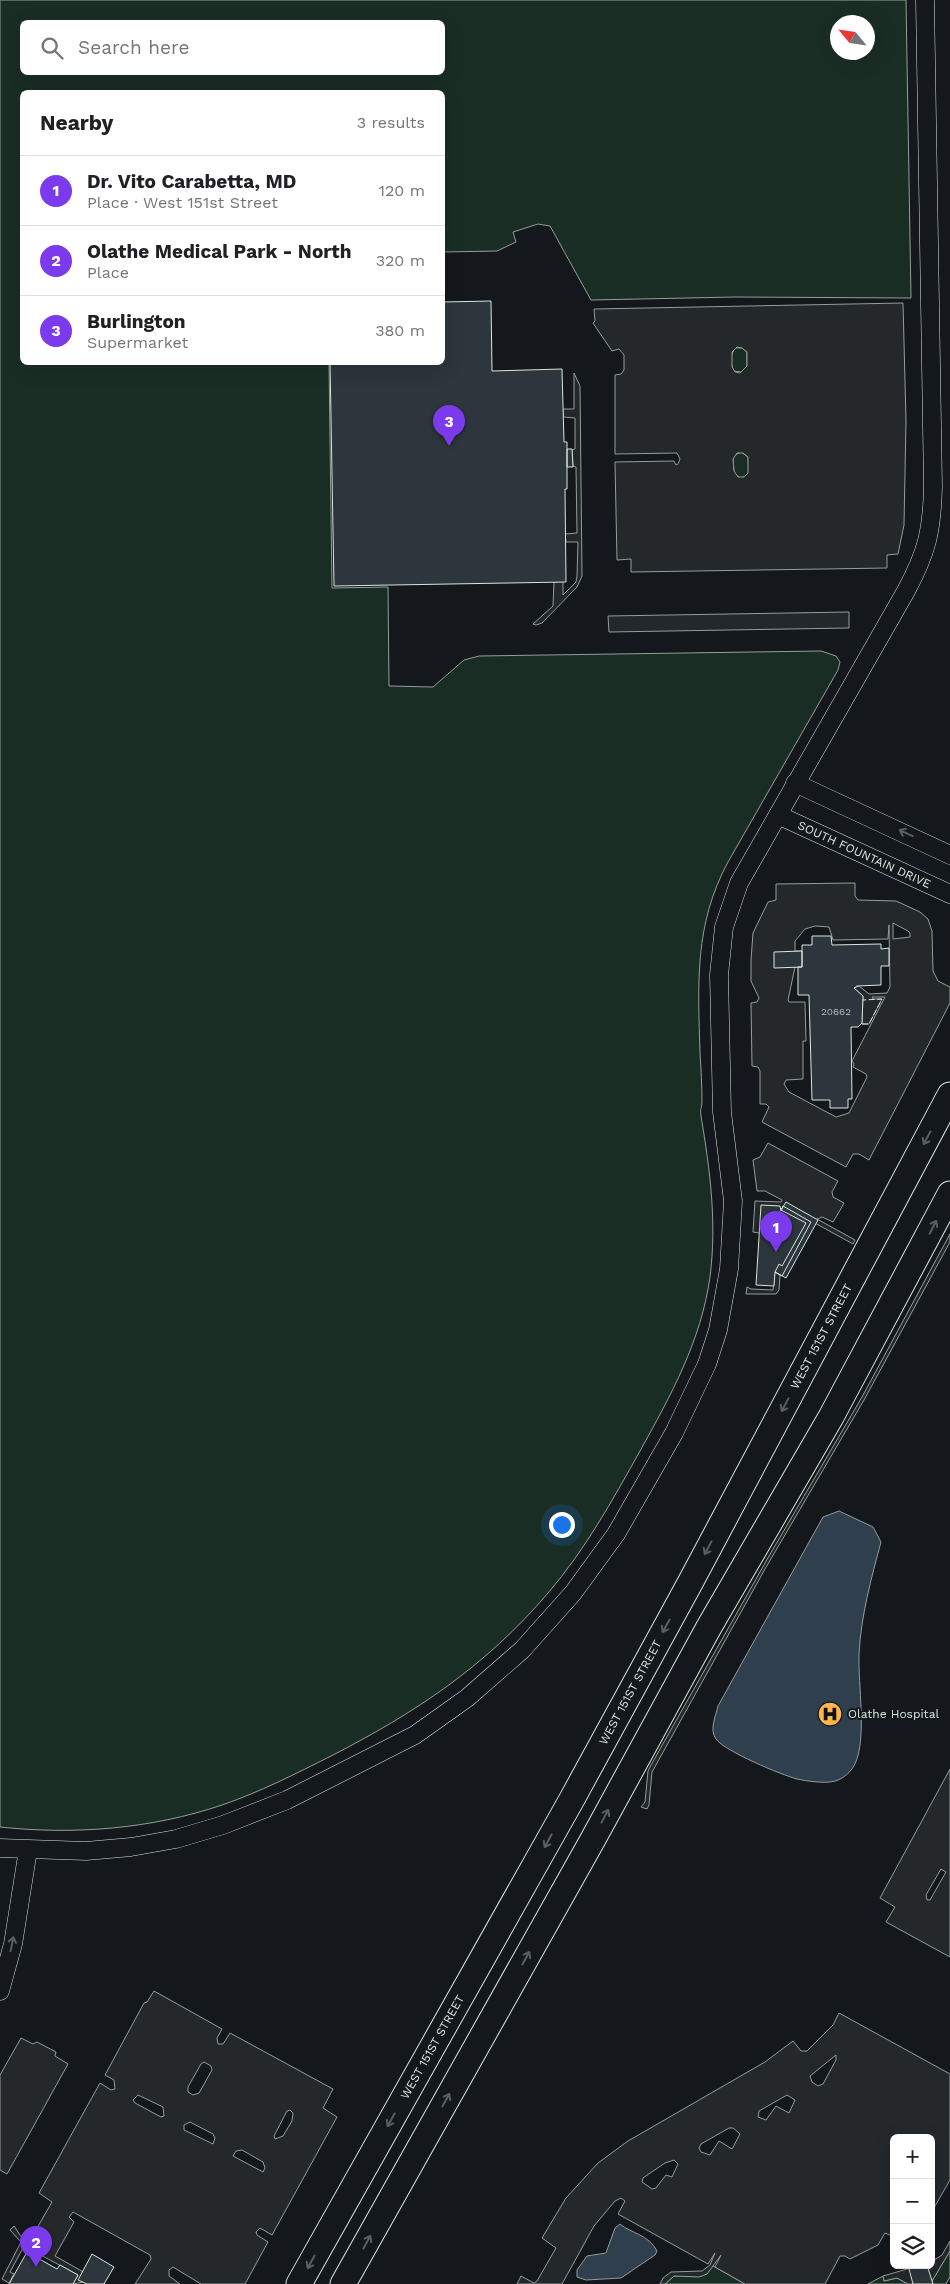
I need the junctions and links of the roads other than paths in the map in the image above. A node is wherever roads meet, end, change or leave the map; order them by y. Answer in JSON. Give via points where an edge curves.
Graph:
{"nodes":[{"id":1,"x":926,"y":0,"type":"edge"},
{"id":2,"x":795,"y":783,"type":"junction"},
{"id":3,"x":778,"y":815,"type":"junction"},
{"id":4,"x":950,"y":855,"type":"edge"},
{"id":5,"x":950,"y":894,"type":"edge"},
{"id":6,"x":950,"y":1095,"type":"edge"},
{"id":7,"x":950,"y":1194,"type":"edge"},
{"id":8,"x":0,"y":1848,"type":"edge"},
{"id":9,"x":28,"y":1850,"type":"junction"},
{"id":10,"x":0,"y":1991,"type":"edge"},
{"id":11,"x":299,"y":2284,"type":"edge"},
{"id":12,"x":343,"y":2284,"type":"edge"}],
"edges":[{"from":1,"to":2,"type":"street","via":[[933,486],[930,534],[910,583]]},
{"from":2,"to":3,"type":"street"},
{"from":4,"to":2,"type":"street","one_way":true},
{"from":3,"to":5,"type":"street","name":"SOUTH FOUNTAIN DRIVE"},
{"from":3,"to":9,"type":"street","via":[[739,883],[724,927],[721,950],[722,1112],[733,1201],[729,1269],[718,1330],[699,1381],[674,1433],[595,1565],[545,1627],[467,1698],[414,1735],[351,1769],[287,1800],[176,1839],[131,1847]]},
{"from":6,"to":11,"type":"main road","name":"WEST 151ST STREET","one_way":true,"via":[[628,1695]]},
{"from":12,"to":7,"type":"main road","one_way":true,"via":[[713,1620],[836,1409]]},
{"from":8,"to":9,"type":"street"},
{"from":10,"to":9,"type":"street","one_way":true,"via":[[13,1944]]}]}
